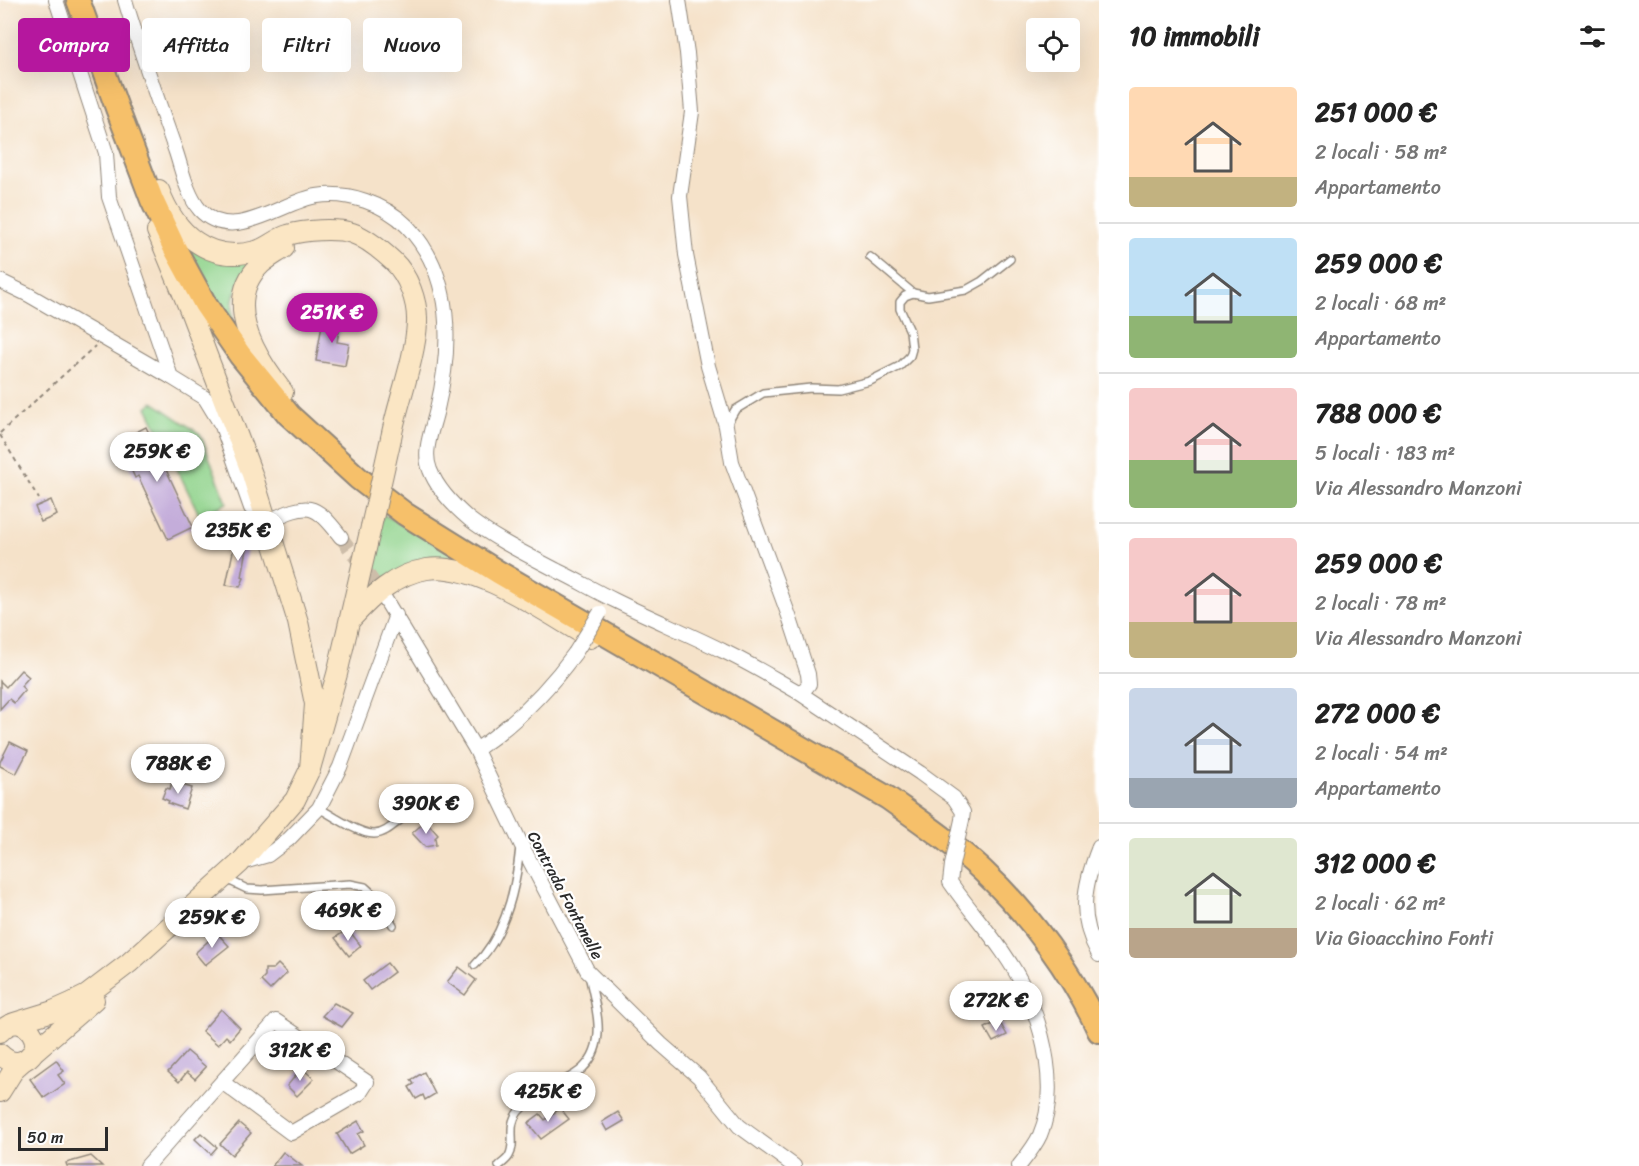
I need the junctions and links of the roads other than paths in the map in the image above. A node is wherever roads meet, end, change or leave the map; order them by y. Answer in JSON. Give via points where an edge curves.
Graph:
{"nodes":[{"id":1,"x":56,"y":0,"type":"edge"},
{"id":2,"x":78,"y":0,"type":"edge"},
{"id":3,"x":125,"y":0,"type":"edge"},
{"id":4,"x":679,"y":0,"type":"edge"},
{"id":5,"x":84,"y":18,"type":"edge"},
{"id":6,"x":104,"y":72,"type":"edge"},
{"id":7,"x":108,"y":72,"type":"edge"},
{"id":8,"x":117,"y":108,"type":"junction"},
{"id":9,"x":316,"y":230,"type":"junction"},
{"id":10,"x":870,"y":257,"type":"dead end"},
{"id":11,"x":1010,"y":259,"type":"dead end"},
{"id":12,"x":0,"y":281,"type":"edge"},
{"id":13,"x":912,"y":293,"type":"junction"},
{"id":14,"x":171,"y":377,"type":"junction"},
{"id":15,"x":726,"y":426,"type":"junction"},
{"id":16,"x":330,"y":453,"type":"junction"},
{"id":17,"x":268,"y":521,"type":"junction"},
{"id":18,"x":341,"y":537,"type":"tunnel mouth"},
{"id":19,"x":385,"y":599,"type":"tunnel mouth"},
{"id":20,"x":611,"y":599,"type":"junction"},
{"id":21,"x":396,"y":615,"type":"junction"},
{"id":22,"x":351,"y":619,"type":"junction"},
{"id":23,"x":798,"y":692,"type":"junction"},
{"id":24,"x":752,"y":720,"type":"junction"},
{"id":25,"x":476,"y":750,"type":"junction"},
{"id":26,"x":310,"y":768,"type":"junction"},
{"id":27,"x":432,"y":806,"type":"dead end"},
{"id":28,"x":319,"y":808,"type":"junction"},
{"id":29,"x":520,"y":844,"type":"junction"},
{"id":30,"x":1099,"y":848,"type":"edge"},
{"id":31,"x":240,"y":863,"type":"junction"},
{"id":32,"x":224,"y":878,"type":"junction"},
{"id":33,"x":393,"y":925,"type":"dead end"},
{"id":34,"x":1099,"y":955,"type":"edge"},
{"id":35,"x":129,"y":963,"type":"junction"},
{"id":36,"x":475,"y":965,"type":"dead end"},
{"id":37,"x":588,"y":972,"type":"junction"},
{"id":38,"x":6,"y":1026,"type":"edge"},
{"id":39,"x":1099,"y":1031,"type":"edge"},
{"id":40,"x":0,"y":1055,"type":"edge"},
{"id":41,"x":27,"y":1058,"type":"junction"},
{"id":42,"x":222,"y":1082,"type":"junction"},
{"id":43,"x":0,"y":1092,"type":"edge"},
{"id":44,"x":147,"y":1166,"type":"edge"},
{"id":45,"x":499,"y":1166,"type":"edge"},
{"id":46,"x":794,"y":1166,"type":"edge"},
{"id":47,"x":1019,"y":1166,"type":"edge"}],
"edges":[{"from":1,"to":14,"type":"street","via":[[106,153],[109,197]]},
{"from":2,"to":5,"type":"main road"},
{"from":3,"to":20,"type":"street","via":[[186,181],[200,209],[213,219],[232,223],[255,220],[319,195],[341,196],[387,210],[420,241],[438,278],[446,314],[448,352],[429,442],[430,471],[469,519]]},
{"from":4,"to":15,"type":"street","via":[[692,112],[681,196],[686,255],[708,366]]},
{"from":6,"to":8,"type":"main road"},
{"from":7,"to":9,"type":"main road","via":[[127,104],[163,199],[177,224],[199,245],[229,255],[257,251],[288,235]]},
{"from":8,"to":16,"type":"main road","via":[[152,200],[205,304],[289,415]]},
{"from":8,"to":17,"type":"main road","via":[[134,172]]},
{"from":9,"to":16,"type":"main road","via":[[260,265],[246,288],[242,310],[253,348],[291,402],[316,427]]},
{"from":9,"to":22,"type":"main road","bridge":true,"via":[[351,232],[379,248],[398,266],[412,292],[417,321]]},
{"from":10,"to":13,"type":"lane"},
{"from":11,"to":13,"type":"lane","via":[[966,290],[928,296]]},
{"from":12,"to":14,"type":"street"},
{"from":13,"to":15,"type":"lane","via":[[900,302],[912,349],[900,366],[870,381],[838,389],[763,393],[735,410]]},
{"from":14,"to":17,"type":"street","via":[[205,398],[222,426],[251,508]]},
{"from":15,"to":23,"type":"street","via":[[732,462],[808,674],[809,684]]},
{"from":16,"to":24,"type":"main road","via":[[405,514],[452,544]]},
{"from":17,"to":18,"type":"street","via":[[295,509],[311,508],[324,515]]},
{"from":17,"to":26,"type":"main road","via":[[298,622],[315,704]]},
{"from":19,"to":21,"type":"street","name":"Contrada Fontanelle"},
{"from":20,"to":23,"type":"street","via":[[727,652]]},
{"from":20,"to":25,"type":"street","bridge":true,"via":[[555,680]]},
{"from":21,"to":25,"type":"street","name":"Contrada Fontanelle"},
{"from":21,"to":28,"type":"street","via":[[340,768]]},
{"from":22,"to":24,"type":"main road","via":[[371,597],[397,579],[427,569],[455,571],[489,580],[728,717]]},
{"from":22,"to":26,"type":"main road"},
{"from":23,"to":47,"type":"street","bridge":true,"via":[[920,773],[954,798],[963,812],[950,882],[1024,987],[1045,1047],[1046,1114],[1040,1135]]},
{"from":24,"to":39,"type":"main road","via":[[888,798],[982,870],[1016,905],[1059,962]]},
{"from":25,"to":29,"type":"street","name":"Contrada Fontanelle"},
{"from":26,"to":31,"type":"main road","via":[[295,800]]},
{"from":27,"to":28,"type":"lane","via":[[414,810],[385,832],[373,834]]},
{"from":28,"to":31,"type":"street","via":[[268,855]]},
{"from":29,"to":36,"type":"lane","via":[[513,897],[487,954]]},
{"from":29,"to":37,"type":"street","name":"Contrada Fontanelle"},
{"from":30,"to":34,"type":"street","via":[[1088,874],[1084,908],[1090,939]]},
{"from":31,"to":32,"type":"main road"},
{"from":32,"to":33,"type":"lane","via":[[247,889],[350,884],[365,887]]},
{"from":32,"to":35,"type":"main road"},
{"from":35,"to":38,"type":"main road","via":[[87,995]]},
{"from":35,"to":41,"type":"main road","via":[[102,993]]},
{"from":37,"to":45,"type":"lane","via":[[598,1027],[592,1057],[583,1069],[540,1094],[517,1113],[511,1126],[509,1156]]},
{"from":37,"to":46,"type":"street","name":"Contrada Fontanelle","via":[[699,1077],[739,1126]]},
{"from":38,"to":41,"type":"main road","via":[[27,1027],[35,1044]]},
{"from":40,"to":41,"type":"main road","via":[[11,1061]]},
{"from":41,"to":43,"type":"main road","via":[[15,1068]]},
{"from":42,"to":42,"type":"street","via":[[276,1021],[367,1082],[360,1093],[291,1133]]},
{"from":42,"to":44,"type":"street"}]}
